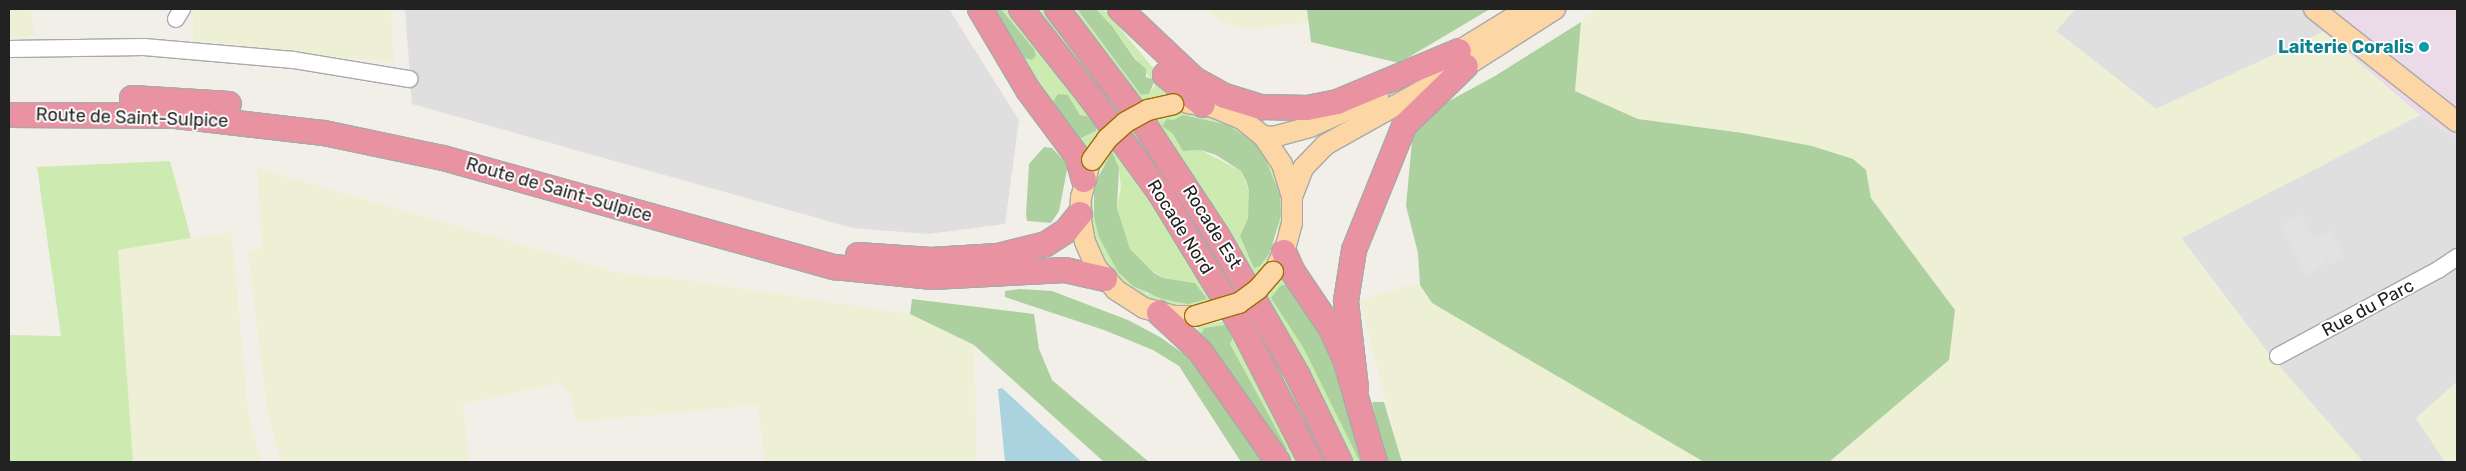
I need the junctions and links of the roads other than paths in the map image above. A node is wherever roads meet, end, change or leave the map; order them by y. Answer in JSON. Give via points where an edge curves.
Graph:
{"nodes":[{"id":1,"x":980,"y":9,"type":"edge"},
{"id":2,"x":1021,"y":9,"type":"edge"},
{"id":3,"x":1058,"y":9,"type":"edge"},
{"id":4,"x":1111,"y":9,"type":"edge"},
{"id":5,"x":1120,"y":9,"type":"edge"},
{"id":6,"x":1527,"y":9,"type":"edge"},
{"id":7,"x":1555,"y":9,"type":"edge"},
{"id":8,"x":2314,"y":9,"type":"edge"},
{"id":9,"x":9,"y":48,"type":"edge"},
{"id":10,"x":1462,"y":59,"type":"junction"},
{"id":11,"x":410,"y":79,"type":"dead end"},
{"id":12,"x":9,"y":99,"type":"edge"},
{"id":13,"x":1203,"y":104,"type":"junction"},
{"id":14,"x":9,"y":115,"type":"edge"},
{"id":15,"x":2457,"y":122,"type":"edge"},
{"id":16,"x":1263,"y":136,"type":"junction"},
{"id":17,"x":1088,"y":170,"type":"junction"},
{"id":18,"x":1292,"y":197,"type":"junction"},
{"id":19,"x":1080,"y":214,"type":"junction"},
{"id":20,"x":2457,"y":257,"type":"edge"},
{"id":21,"x":1279,"y":262,"type":"junction"},
{"id":22,"x":1105,"y":278,"type":"junction"},
{"id":23,"x":1159,"y":313,"type":"junction"},
{"id":24,"x":2278,"y":356,"type":"dead end"},
{"id":25,"x":1356,"y":388,"type":"junction"},
{"id":26,"x":1278,"y":462,"type":"edge"},
{"id":27,"x":1311,"y":462,"type":"edge"},
{"id":28,"x":1340,"y":462,"type":"edge"},
{"id":29,"x":1375,"y":462,"type":"edge"}],
"edges":[{"from":1,"to":17,"type":"highway","via":[[1033,97]]},
{"from":2,"to":27,"type":"highway","name":"Rocade Nord","via":[[1090,94],[1160,193],[1243,329]]},
{"from":3,"to":28,"type":"highway","name":"Rocade Est","via":[[1144,124],[1200,207],[1266,318]]},
{"from":4,"to":13,"type":"highway","via":[[1165,75]]},
{"from":5,"to":10,"type":"highway","via":[[1194,79],[1225,96],[1262,107],[1307,108],[1337,102]]},
{"from":6,"to":10,"type":"main road"},
{"from":7,"to":10,"type":"main road"},
{"from":8,"to":15,"type":"main road"},
{"from":9,"to":11,"type":"street","via":[[144,47],[293,60]]},
{"from":10,"to":16,"type":"main road","via":[[1293,133]]},
{"from":10,"to":18,"type":"main road","via":[[1325,145],[1303,168]]},
{"from":10,"to":25,"type":"highway","via":[[1404,126],[1354,250],[1346,301]]},
{"from":12,"to":19,"type":"highway","name":"Route de Saint-Sulpice","via":[[177,99],[324,116],[445,142],[804,244],[875,257],[962,259],[1016,252],[1056,239]]},
{"from":13,"to":16,"type":"main road","via":[[1234,115]]},
{"from":13,"to":17,"type":"main road","bridge":true,"via":[[1173,104],[1148,110],[1126,122],[1107,139]]},
{"from":14,"to":22,"type":"highway","name":"Route de Saint-Sulpice","via":[[176,116],[324,133],[443,158],[834,267],[932,277],[1065,270]]},
{"from":16,"to":18,"type":"main road","via":[[1282,164]]},
{"from":17,"to":19,"type":"main road"},
{"from":18,"to":21,"type":"main road","via":[[1292,223]]},
{"from":19,"to":22,"type":"main road","via":[[1084,242]]},
{"from":20,"to":24,"type":"street","name":"Rue du Parc"},
{"from":21,"to":23,"type":"main road","bridge":true,"via":[[1258,289],[1239,303],[1195,316]]},
{"from":21,"to":25,"type":"highway","via":[[1293,272],[1330,327]]},
{"from":22,"to":23,"type":"main road","via":[[1129,300]]},
{"from":23,"to":26,"type":"highway","via":[[1200,351]]},
{"from":25,"to":29,"type":"highway"}]}
